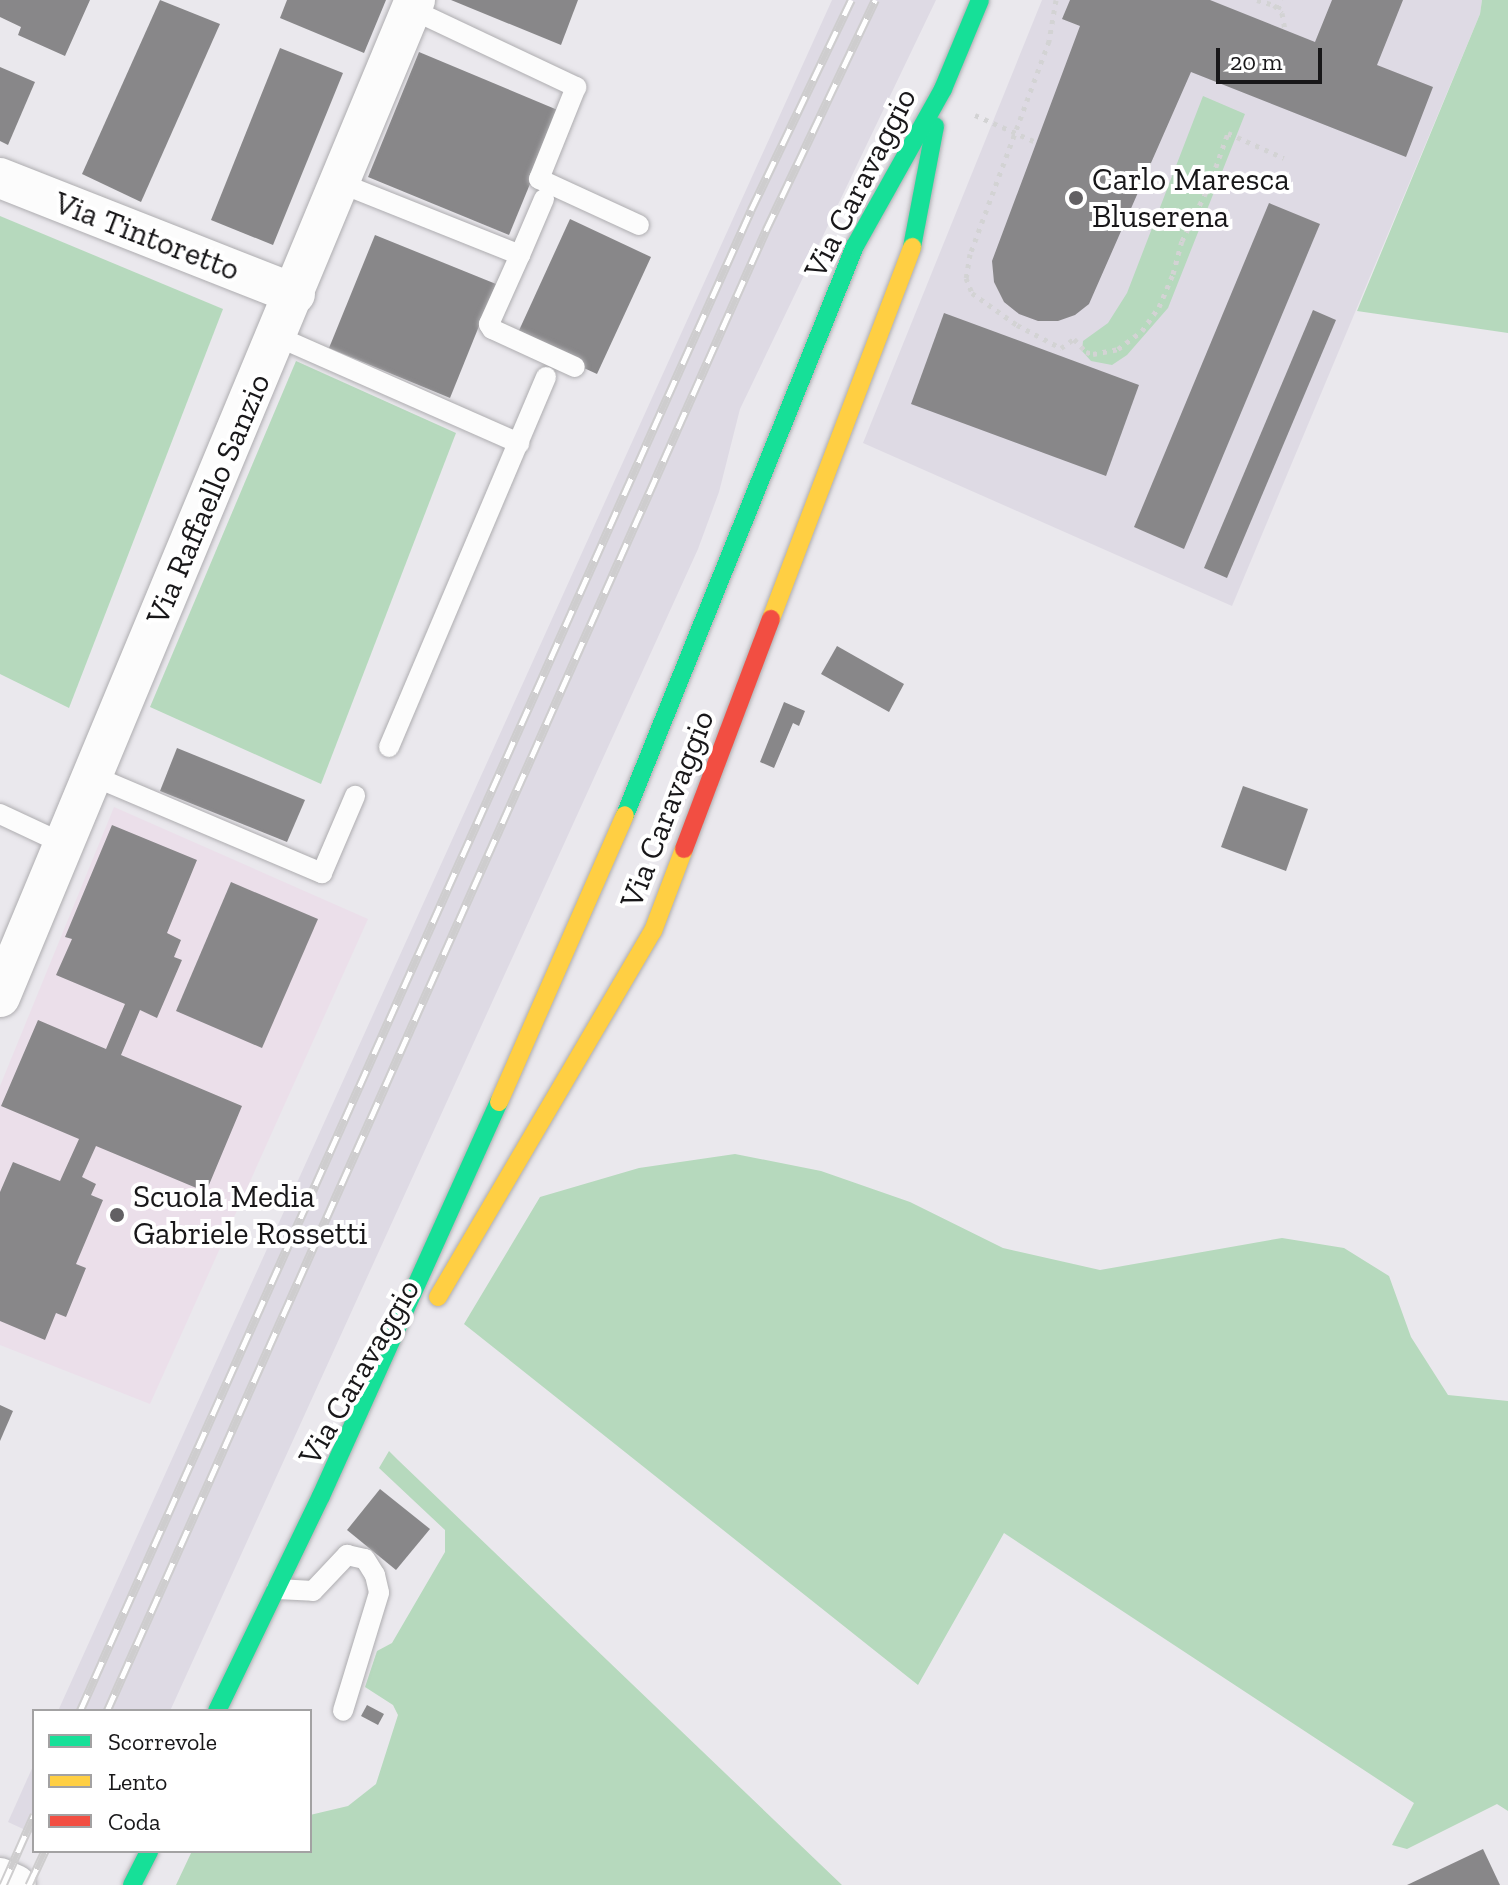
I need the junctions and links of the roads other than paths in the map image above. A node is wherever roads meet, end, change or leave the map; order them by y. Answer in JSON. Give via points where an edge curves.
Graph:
{"nodes":[{"id":1,"x":980,"y":0,"type":"edge"},
{"id":2,"x":413,"y":4,"type":"edge"},
{"id":3,"x":943,"y":89,"type":"junction"},
{"id":4,"x":0,"y":178,"type":"edge"},
{"id":5,"x":340,"y":183,"type":"junction"},
{"id":6,"x":544,"y":199,"type":"dead end"},
{"id":7,"x":639,"y":225,"type":"dead end"},
{"id":8,"x":520,"y":255,"type":"junction"},
{"id":9,"x":295,"y":294,"type":"junction"},
{"id":10,"x":276,"y":336,"type":"junction"},
{"id":11,"x":575,"y":367,"type":"dead end"},
{"id":12,"x":546,"y":377,"type":"dead end"},
{"id":13,"x":519,"y":443,"type":"junction"},
{"id":14,"x":389,"y":747,"type":"dead end"},
{"id":15,"x":93,"y":776,"type":"junction"},
{"id":16,"x":355,"y":796,"type":"dead end"},
{"id":17,"x":0,"y":814,"type":"edge"},
{"id":18,"x":64,"y":844,"type":"junction"},
{"id":19,"x":0,"y":997,"type":"edge"},
{"id":20,"x":426,"y":1317,"type":"dead end"},
{"id":21,"x":410,"y":1345,"type":"dead end"},
{"id":22,"x":321,"y":1496,"type":"junction"},
{"id":23,"x":277,"y":1589,"type":"junction"},
{"id":24,"x":218,"y":1709,"type":"edge"},
{"id":25,"x":343,"y":1711,"type":"dead end"},
{"id":26,"x":148,"y":1853,"type":"edge"},
{"id":27,"x":0,"y":1878,"type":"edge"},
{"id":28,"x":16,"y":1885,"type":"edge"},
{"id":29,"x":132,"y":1885,"type":"edge"}],
"edges":[{"from":1,"to":3,"type":"street","name":"Via Caravaggio"},
{"from":2,"to":5,"type":"street","name":"Via Raffaello Sanzio"},
{"from":2,"to":7,"type":"lane","via":[[576,87],[539,179]]},
{"from":3,"to":20,"type":"street","name":"Via Caravaggio","via":[[912,249],[653,931]]},
{"from":3,"to":22,"type":"street","name":"Via Caravaggio","via":[[855,246],[592,897]]},
{"from":4,"to":9,"type":"street","name":"Via Tintoretto"},
{"from":5,"to":8,"type":"lane"},
{"from":5,"to":9,"type":"street","name":"Via Raffaello Sanzio"},
{"from":6,"to":8,"type":"lane"},
{"from":8,"to":11,"type":"lane","via":[[489,324]]},
{"from":9,"to":10,"type":"street","name":"Via Raffaello Sanzio"},
{"from":10,"to":13,"type":"lane"},
{"from":10,"to":15,"type":"street","name":"Via Raffaello Sanzio"},
{"from":12,"to":13,"type":"lane"},
{"from":13,"to":14,"type":"lane"},
{"from":15,"to":16,"type":"lane","via":[[322,873]]},
{"from":15,"to":18,"type":"street","name":"Via Raffaello Sanzio"},
{"from":17,"to":18,"type":"lane"},
{"from":18,"to":19,"type":"street","name":"Via Raffaello Sanzio"},
{"from":21,"to":22,"type":"street","name":"Via Caravaggio"},
{"from":22,"to":23,"type":"street","name":"Via Caravaggio"},
{"from":23,"to":24,"type":"street","name":"Via Caravaggio"},
{"from":23,"to":25,"type":"lane","via":[[313,1591],[347,1555],[365,1559],[375,1575],[379,1593]]},
{"from":26,"to":29,"type":"street"},
{"from":27,"to":28,"type":"street"}]}
